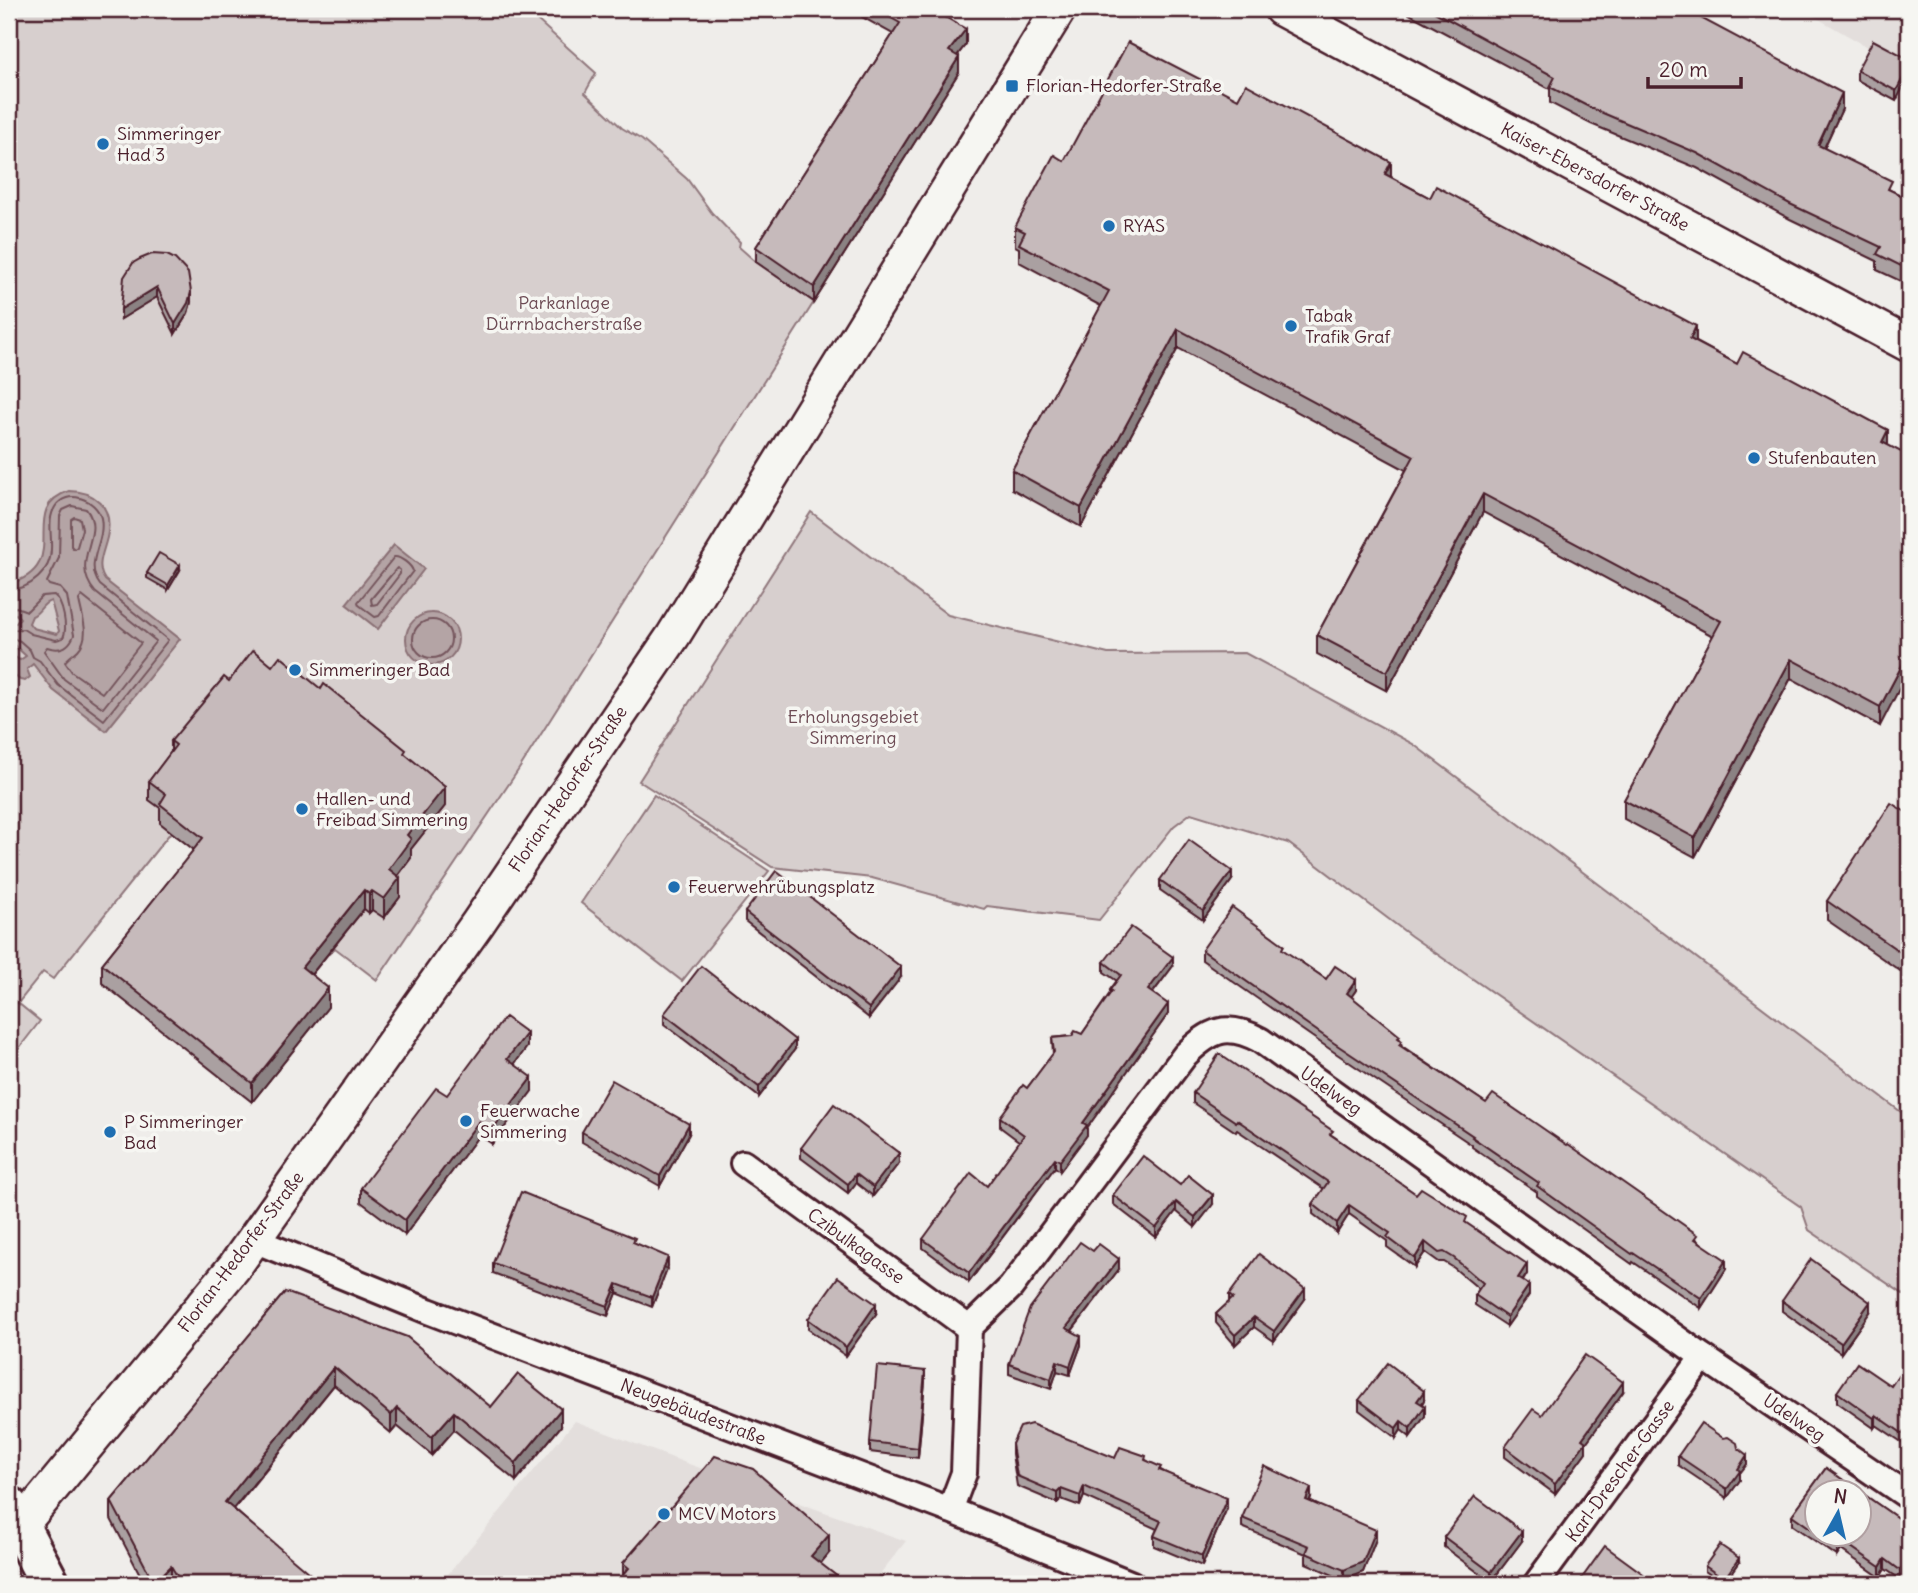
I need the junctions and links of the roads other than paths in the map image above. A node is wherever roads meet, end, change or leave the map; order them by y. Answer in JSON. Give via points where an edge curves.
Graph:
{"nodes":[{"id":1,"x":1059,"y":9,"type":"edge"},
{"id":2,"x":1280,"y":9,"type":"edge"},
{"id":3,"x":1909,"y":345,"type":"edge"},
{"id":4,"x":743,"y":1163,"type":"dead end"},
{"id":5,"x":254,"y":1240,"type":"junction"},
{"id":6,"x":969,"y":1328,"type":"junction"},
{"id":7,"x":1703,"y":1357,"type":"junction"},
{"id":8,"x":1909,"y":1497,"type":"edge"},
{"id":9,"x":950,"y":1510,"type":"junction"},
{"id":10,"x":12,"y":1525,"type":"edge"},
{"id":11,"x":50,"y":1584,"type":"edge"},
{"id":12,"x":1132,"y":1584,"type":"edge"},
{"id":13,"x":1536,"y":1584,"type":"edge"}],
"edges":[{"from":1,"to":5,"type":"main road","name":"Florian-Hedorfer-Straße","via":[[673,636]]},
{"from":2,"to":3,"type":"main road","name":"Kaiser-Ebersdorfer Straße"},
{"from":4,"to":6,"type":"street","name":"Czibulkagasse"},
{"from":5,"to":9,"type":"street","name":"Neugebäudestraße"},
{"from":5,"to":10,"type":"main road","name":"Florian-Hedorfer-Straße","via":[[208,1300]]},
{"from":6,"to":7,"type":"street","name":"Udelweg","via":[[1011,1287],[1185,1055],[1212,1032],[1229,1029],[1260,1040]]},
{"from":6,"to":9,"type":"street","via":[[964,1473]]},
{"from":7,"to":8,"type":"street","name":"Udelweg"},
{"from":7,"to":13,"type":"street","name":"Karl-Drescher-Gasse"},
{"from":9,"to":12,"type":"street","name":"Neugebäudestraße"},
{"from":10,"to":11,"type":"main road"}]}
